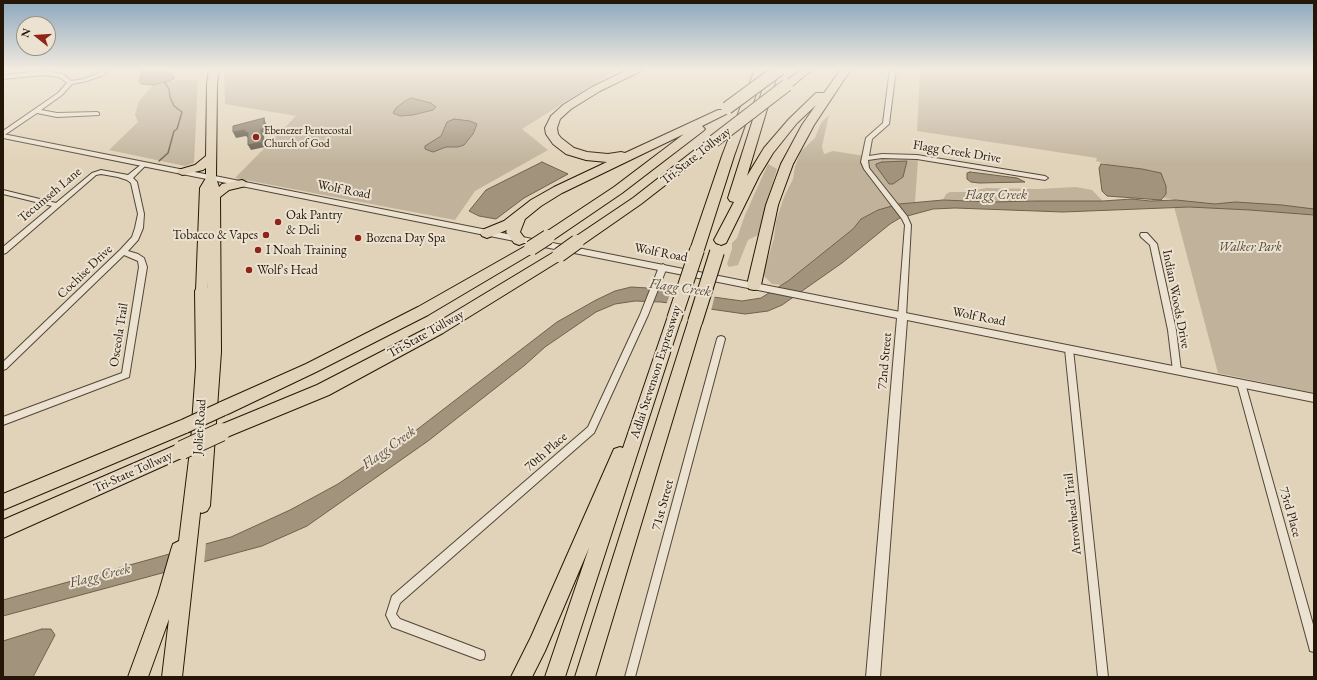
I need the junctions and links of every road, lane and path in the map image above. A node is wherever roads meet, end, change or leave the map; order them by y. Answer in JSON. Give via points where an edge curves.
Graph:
{"nodes":[{"id":1,"x":50,"y":101,"type":"edge"},
{"id":2,"x":212,"y":101,"type":"edge"},
{"id":3,"x":577,"y":101,"type":"edge"},
{"id":4,"x":737,"y":101,"type":"edge"},
{"id":5,"x":747,"y":101,"type":"edge"},
{"id":6,"x":748,"y":101,"type":"edge"},
{"id":7,"x":764,"y":101,"type":"edge"},
{"id":8,"x":766,"y":101,"type":"edge"},
{"id":9,"x":814,"y":101,"type":"edge"},
{"id":10,"x":824,"y":101,"type":"edge"},
{"id":11,"x":889,"y":101,"type":"edge"},
{"id":12,"x":746,"y":107,"type":"junction"},
{"id":13,"x":724,"y":110,"type":"junction"},
{"id":14,"x":35,"y":111,"type":"junction"},
{"id":15,"x":97,"y":114,"type":"dead end"},
{"id":16,"x":3,"y":135,"type":"edge"},
{"id":17,"x":634,"y":154,"type":"junction"},
{"id":18,"x":211,"y":157,"type":"junction"},
{"id":19,"x":865,"y":158,"type":"junction"},
{"id":20,"x":143,"y":165,"type":"junction"},
{"id":21,"x":182,"y":172,"type":"junction"},
{"id":22,"x":128,"y":178,"type":"junction"},
{"id":23,"x":211,"y":178,"type":"junction"},
{"id":24,"x":1045,"y":178,"type":"dead end"},
{"id":25,"x":242,"y":184,"type":"junction"},
{"id":26,"x":3,"y":192,"type":"edge"},
{"id":27,"x":215,"y":196,"type":"junction"},
{"id":28,"x":56,"y":205,"type":"junction"},
{"id":29,"x":519,"y":216,"type":"junction"},
{"id":30,"x":487,"y":233,"type":"junction"},
{"id":31,"x":1144,"y":235,"type":"dead end"},
{"id":32,"x":519,"y":240,"type":"junction"},
{"id":33,"x":719,"y":246,"type":"junction"},
{"id":34,"x":3,"y":251,"type":"edge"},
{"id":35,"x":124,"y":252,"type":"junction"},
{"id":36,"x":663,"y":267,"type":"junction"},
{"id":37,"x":760,"y":286,"type":"junction"},
{"id":38,"x":202,"y":291,"type":"joint"},
{"id":39,"x":902,"y":316,"type":"junction"},
{"id":40,"x":672,"y":327,"type":"junction"},
{"id":41,"x":721,"y":339,"type":"dead end"},
{"id":42,"x":1068,"y":349,"type":"junction"},
{"id":43,"x":3,"y":367,"type":"edge"},
{"id":44,"x":1177,"y":370,"type":"junction"},
{"id":45,"x":1241,"y":383,"type":"junction"},
{"id":46,"x":1314,"y":398,"type":"edge"},
{"id":47,"x":3,"y":421,"type":"edge"},
{"id":48,"x":3,"y":502,"type":"edge"},
{"id":49,"x":202,"y":506,"type":"joint"},
{"id":50,"x":3,"y":529,"type":"edge"},
{"id":51,"x":189,"y":543,"type":"junction"},
{"id":52,"x":184,"y":577,"type":"junction"},
{"id":53,"x":1314,"y":647,"type":"edge"},
{"id":54,"x":480,"y":655,"type":"dead end"},
{"id":55,"x":138,"y":677,"type":"edge"},
{"id":56,"x":172,"y":677,"type":"edge"},
{"id":57,"x":183,"y":677,"type":"edge"},
{"id":58,"x":521,"y":677,"type":"edge"},
{"id":59,"x":555,"y":677,"type":"edge"},
{"id":60,"x":585,"y":677,"type":"edge"},
{"id":61,"x":630,"y":677,"type":"edge"},
{"id":62,"x":873,"y":677,"type":"edge"},
{"id":63,"x":1103,"y":677,"type":"edge"}],
"edges":[{"from":1,"to":14,"type":"street"},
{"from":2,"to":18,"type":"main road","name":"Joliet Road"},
{"from":3,"to":17,"type":"highway","via":[[555,118],[551,128],[557,141],[570,151],[586,156],[608,158]]},
{"from":4,"to":13,"type":"highway","name":"Tri-State Tollway","bridge":true},
{"from":5,"to":12,"type":"highway"},
{"from":6,"to":12,"type":"highway","name":"Adlai Stevenson Expressway"},
{"from":7,"to":33,"type":"highway","name":"Adlai Stevenson Expressway"},
{"from":8,"to":50,"type":"highway","name":"Tri-State Tollway","bridge":true,"via":[[637,202],[559,255],[438,329],[336,382]]},
{"from":9,"to":33,"type":"highway","via":[[768,151]]},
{"from":10,"to":37,"type":"highway","via":[[787,164],[772,205]]},
{"from":11,"to":19,"type":"street","via":[[886,124],[869,138]]},
{"from":12,"to":40,"type":"highway","name":"Adlai Stevenson Expressway","bridge":true},
{"from":13,"to":17,"type":"highway"},
{"from":13,"to":48,"type":"highway","name":"Tri-State Tollway","bridge":true,"via":[[618,190],[548,237],[423,311],[311,368],[222,409]]},
{"from":14,"to":15,"type":"street","via":[[57,115]]},
{"from":14,"to":16,"type":"street"},
{"from":16,"to":20,"type":"street","name":"Wolf Road"},
{"from":17,"to":29,"type":"highway","via":[[558,190]]},
{"from":18,"to":21,"type":"main road","via":[[199,168]]},
{"from":18,"to":23,"type":"main road","name":"Joliet Road"},
{"from":19,"to":24,"type":"street","name":"Flagg Creek Drive","via":[[917,157]]},
{"from":19,"to":39,"type":"street","name":"72nd Street","via":[[866,168],[908,225]]},
{"from":20,"to":21,"type":"street","name":"Wolf Road"},
{"from":20,"to":22,"type":"street"},
{"from":21,"to":23,"type":"street","name":"Wolf Road"},
{"from":22,"to":28,"type":"street","name":"Tecumseh Lane","via":[[100,172],[94,174]]},
{"from":22,"to":35,"type":"street","name":"Cochise Drive","via":[[134,182],[141,214],[135,238]]},
{"from":23,"to":25,"type":"street","name":"Wolf Road"},
{"from":23,"to":27,"type":"main road","name":"Joliet Road"},
{"from":23,"to":38,"type":"main road","name":"Joliet Road","via":[[205,188]]},
{"from":25,"to":27,"type":"main road","via":[[226,187]]},
{"from":25,"to":30,"type":"street","name":"Wolf Road"},
{"from":26,"to":28,"type":"street"},
{"from":27,"to":49,"type":"main road","name":"Joliet Road","via":[[213,356]]},
{"from":28,"to":34,"type":"street","name":"Tecumseh Lane"},
{"from":29,"to":30,"type":"highway","via":[[509,224]]},
{"from":29,"to":32,"type":"highway","via":[[513,232]]},
{"from":30,"to":32,"type":"street","name":"Wolf Road"},
{"from":31,"to":44,"type":"street","name":"Indian Woods Drive","via":[[1153,244],[1172,330]]},
{"from":32,"to":36,"type":"street","name":"Wolf Road"},
{"from":33,"to":60,"type":"highway","name":"Adlai Stevenson Expressway","bridge":true},
{"from":35,"to":43,"type":"street","name":"Cochise Drive"},
{"from":35,"to":47,"type":"street","name":"Osceola Trail","via":[[141,260],[142,267],[126,375]]},
{"from":36,"to":37,"type":"street","name":"Wolf Road"},
{"from":36,"to":54,"type":"street","name":"70th Place","via":[[644,315],[591,430],[396,600],[391,615],[396,623]]},
{"from":37,"to":39,"type":"street","name":"Wolf Road"},
{"from":38,"to":51,"type":"highway","name":"Joliet Road","via":[[203,328],[200,328],[200,368],[188,507]]},
{"from":39,"to":42,"type":"street","name":"Wolf Road"},
{"from":39,"to":62,"type":"street","name":"72nd Street"},
{"from":40,"to":58,"type":"highway","via":[[542,637]]},
{"from":40,"to":59,"type":"highway","name":"Adlai Stevenson Expressway"},
{"from":41,"to":61,"type":"street","name":"71st Street"},
{"from":42,"to":44,"type":"street","name":"Wolf Road"},
{"from":42,"to":63,"type":"street","name":"Arrowhead Trail"},
{"from":44,"to":45,"type":"street","name":"Wolf Road"},
{"from":45,"to":46,"type":"street","name":"Wolf Road"},
{"from":45,"to":53,"type":"street","name":"73rd Place"},
{"from":49,"to":51,"type":"highway","name":"Joliet Road"},
{"from":51,"to":52,"type":"highway"},
{"from":52,"to":55,"type":"highway"},
{"from":52,"to":56,"type":"highway"},
{"from":52,"to":57,"type":"highway"}]}
